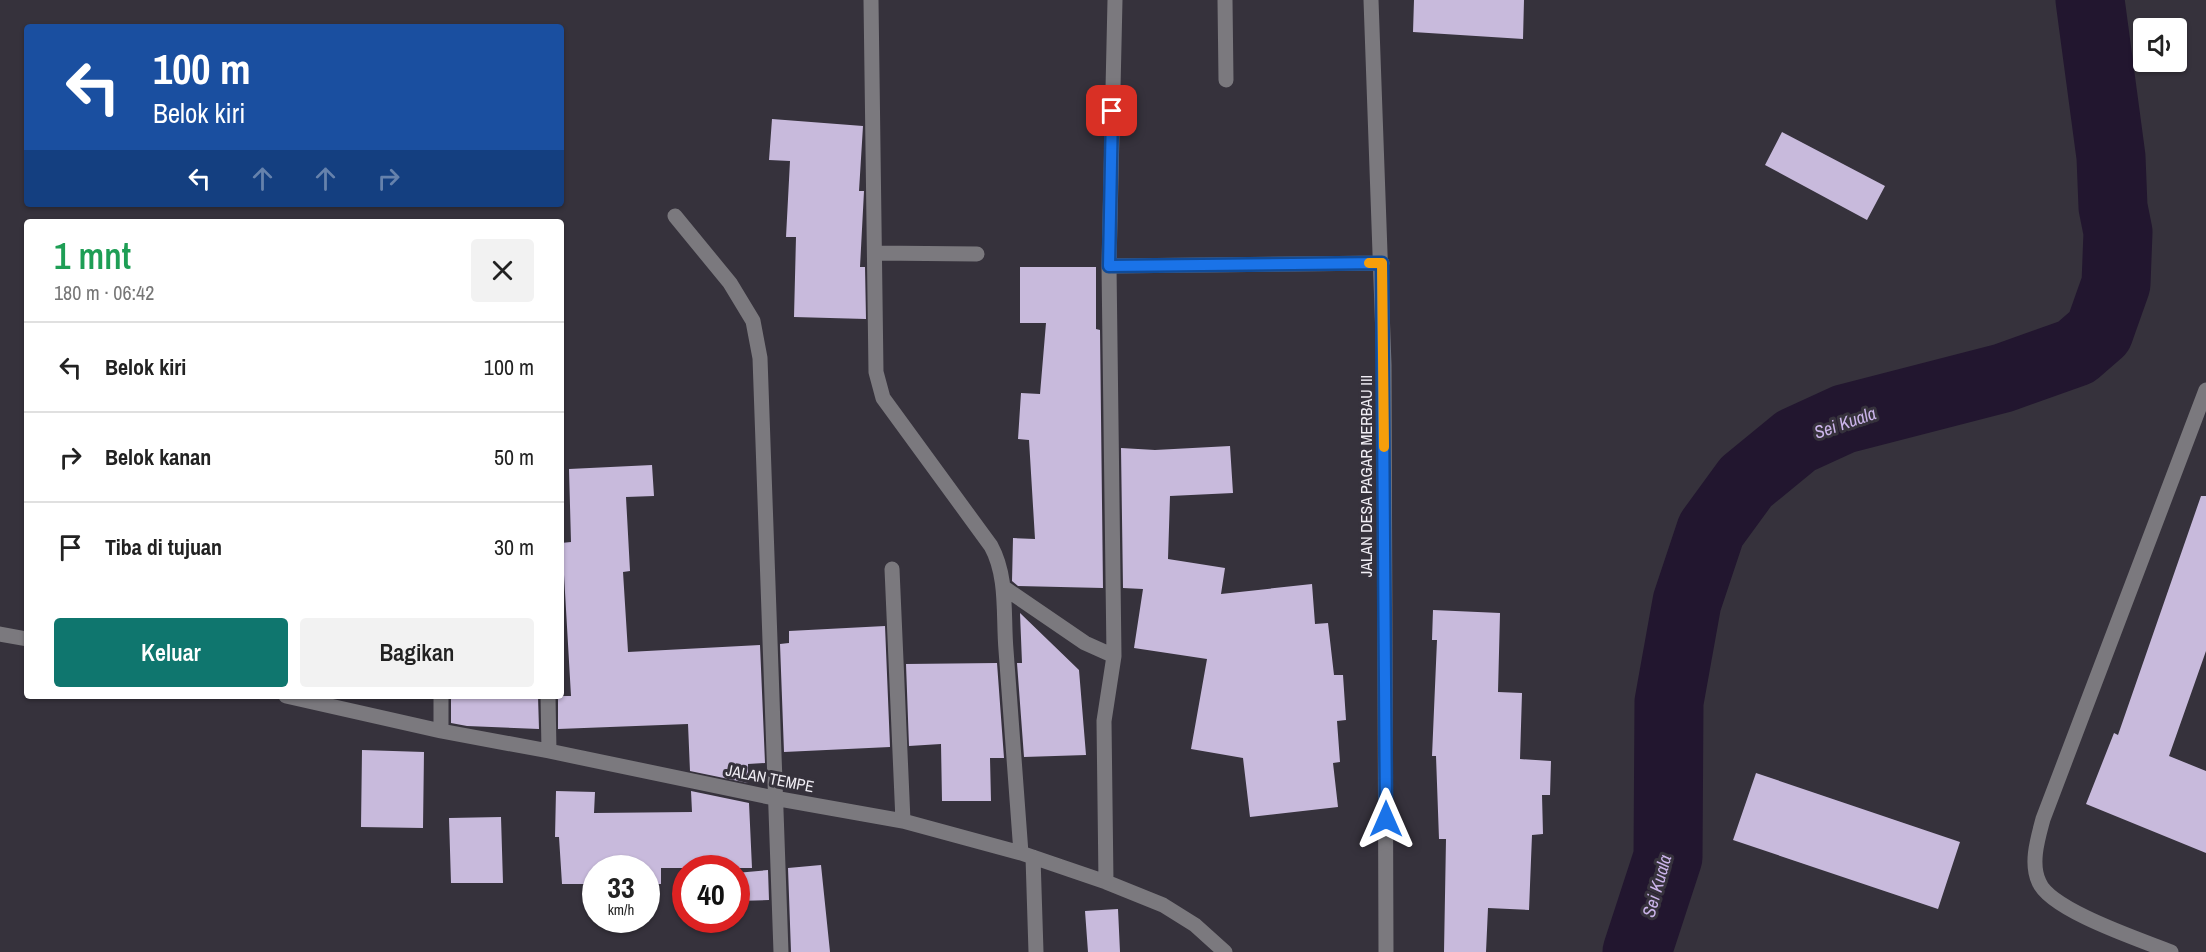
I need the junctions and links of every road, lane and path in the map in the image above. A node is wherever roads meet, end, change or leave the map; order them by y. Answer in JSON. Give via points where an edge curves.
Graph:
{"nodes":[{"id":1,"x":871,"y":0,"type":"edge"},
{"id":2,"x":1115,"y":0,"type":"edge"},
{"id":3,"x":1225,"y":0,"type":"edge"},
{"id":4,"x":1371,"y":0,"type":"edge"},
{"id":5,"x":1226,"y":80,"type":"dead end"},
{"id":6,"x":675,"y":216,"type":"dead end"},
{"id":7,"x":874,"y":253,"type":"junction"},
{"id":8,"x":977,"y":254,"type":"dead end"},
{"id":9,"x":1382,"y":263,"type":"junction"},
{"id":10,"x":1109,"y":266,"type":"junction"},
{"id":11,"x":2206,"y":390,"type":"edge"},
{"id":12,"x":892,"y":569,"type":"dead end"},
{"id":13,"x":1003,"y":588,"type":"junction"},
{"id":14,"x":0,"y":633,"type":"edge"},
{"id":15,"x":24,"y":638,"type":"edge"},
{"id":16,"x":1114,"y":656,"type":"junction"},
{"id":17,"x":299,"y":699,"type":"edge"},
{"id":18,"x":441,"y":699,"type":"edge"},
{"id":19,"x":548,"y":699,"type":"edge"},
{"id":20,"x":441,"y":731,"type":"junction"},
{"id":21,"x":549,"y":751,"type":"junction"},
{"id":22,"x":774,"y":798,"type":"junction"},
{"id":23,"x":903,"y":821,"type":"junction"},
{"id":24,"x":1027,"y":855,"type":"junction"},
{"id":25,"x":1106,"y":882,"type":"junction"},
{"id":26,"x":781,"y":952,"type":"edge"},
{"id":27,"x":1036,"y":952,"type":"edge"},
{"id":28,"x":1225,"y":952,"type":"edge"},
{"id":29,"x":1386,"y":952,"type":"edge"},
{"id":30,"x":2171,"y":952,"type":"edge"}],
"edges":[{"from":1,"to":7,"type":"street"},
{"from":2,"to":10,"type":"street"},
{"from":3,"to":5,"type":"street"},
{"from":4,"to":9,"type":"street","name":"JALAN DESA PAGAR MERBAU III"},
{"from":6,"to":22,"type":"street","via":[[730,283],[753,321],[760,358]]},
{"from":7,"to":8,"type":"street"},
{"from":7,"to":13,"type":"street","via":[[876,372],[883,398],[992,546],[999,559]]},
{"from":9,"to":10,"type":"street"},
{"from":9,"to":29,"type":"street","name":"JALAN DESA PAGAR MERBAU III"},
{"from":10,"to":16,"type":"street"},
{"from":11,"to":30,"type":"street","via":[[2037,840],[2038,882],[2050,897]]},
{"from":12,"to":23,"type":"street"},
{"from":13,"to":16,"type":"street","via":[[1085,643]]},
{"from":13,"to":24,"type":"street","via":[[1005,645]]},
{"from":14,"to":15,"type":"street"},
{"from":16,"to":25,"type":"street","via":[[1104,721]]},
{"from":17,"to":20,"type":"street","name":"JALAN TEMPE"},
{"from":18,"to":20,"type":"street"},
{"from":19,"to":21,"type":"street"},
{"from":20,"to":21,"type":"street","name":"JALAN TEMPE"},
{"from":21,"to":22,"type":"street","name":"JALAN TEMPE"},
{"from":22,"to":23,"type":"street","name":"JALAN TEMPE"},
{"from":22,"to":26,"type":"street"},
{"from":23,"to":24,"type":"street","name":"JALAN TEMPE"},
{"from":24,"to":25,"type":"street","name":"JALAN TEMPE"},
{"from":24,"to":27,"type":"street"},
{"from":25,"to":28,"type":"street","name":"JALAN TEMPE","via":[[1162,905],[1196,925]]}]}
